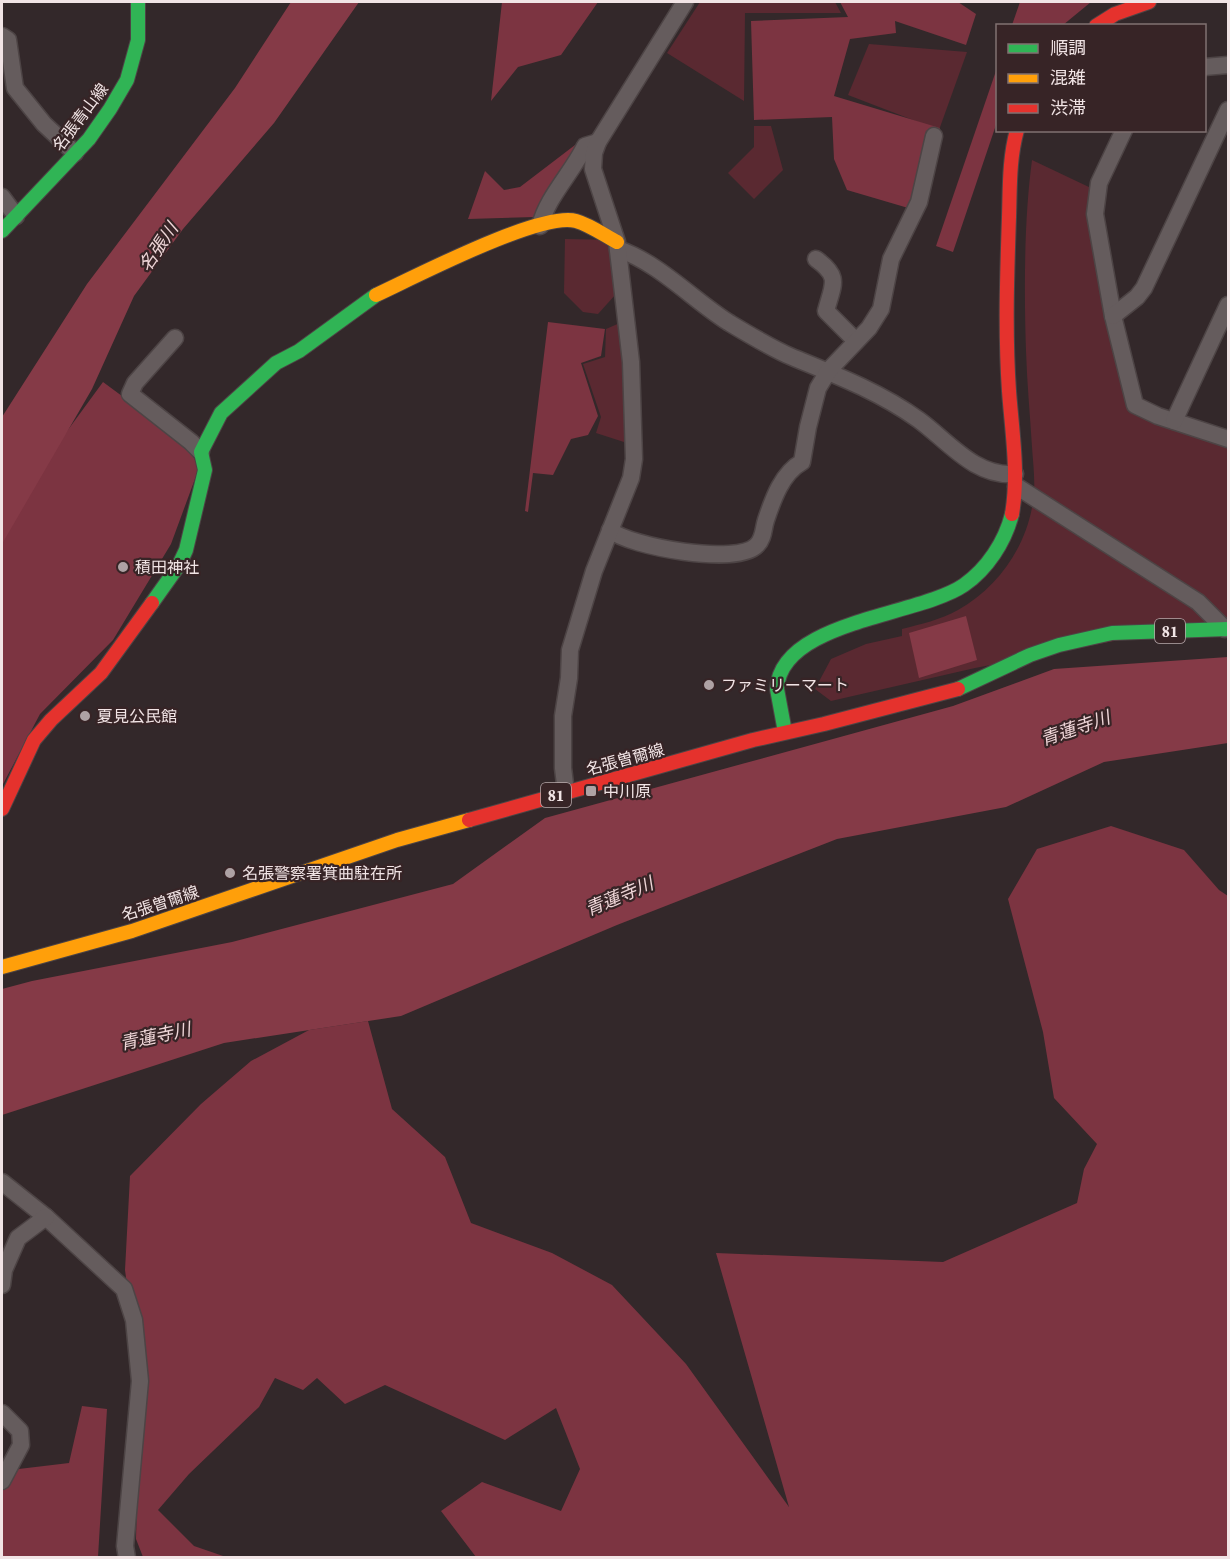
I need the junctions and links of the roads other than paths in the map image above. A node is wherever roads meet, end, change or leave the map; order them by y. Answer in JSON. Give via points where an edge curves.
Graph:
{"nodes":[{"id":1,"x":138,"y":2,"type":"edge"},
{"id":2,"x":685,"y":2,"type":"edge"},
{"id":3,"x":1142,"y":2,"type":"edge"},
{"id":4,"x":1099,"y":24,"type":"edge"},
{"id":5,"x":2,"y":36,"type":"edge"},
{"id":6,"x":1228,"y":65,"type":"edge"},
{"id":7,"x":1206,"y":67,"type":"edge"},
{"id":8,"x":1228,"y":110,"type":"edge"},
{"id":9,"x":1017,"y":132,"type":"edge"},
{"id":10,"x":1123,"y":132,"type":"edge"},
{"id":11,"x":934,"y":136,"type":"dead end"},
{"id":12,"x":598,"y":142,"type":"junction"},
{"id":13,"x":75,"y":153,"type":"junction"},
{"id":14,"x":2,"y":197,"type":"edge"},
{"id":15,"x":16,"y":216,"type":"junction"},
{"id":16,"x":540,"y":226,"type":"junction"},
{"id":17,"x":2,"y":231,"type":"edge"},
{"id":18,"x":617,"y":246,"type":"junction"},
{"id":19,"x":816,"y":259,"type":"dead end"},
{"id":20,"x":1228,"y":305,"type":"edge"},
{"id":21,"x":1113,"y":316,"type":"junction"},
{"id":22,"x":175,"y":338,"type":"dead end"},
{"id":23,"x":856,"y":341,"type":"junction"},
{"id":24,"x":829,"y":370,"type":"junction"},
{"id":25,"x":1174,"y":421,"type":"junction"},
{"id":26,"x":1228,"y":439,"type":"edge"},
{"id":27,"x":201,"y":452,"type":"junction"},
{"id":28,"x":1016,"y":480,"type":"junction"},
{"id":29,"x":610,"y":530,"type":"junction"},
{"id":30,"x":1227,"y":629,"type":"edge"},
{"id":31,"x":785,"y":732,"type":"junction"},
{"id":32,"x":566,"y":792,"type":"junction"},
{"id":33,"x":2,"y":809,"type":"edge"},
{"id":34,"x":2,"y":967,"type":"edge"},
{"id":35,"x":2,"y":1182,"type":"edge"},
{"id":36,"x":46,"y":1217,"type":"junction"},
{"id":37,"x":2,"y":1285,"type":"edge"},
{"id":38,"x":2,"y":1413,"type":"edge"},
{"id":39,"x":2,"y":1481,"type":"edge"},
{"id":40,"x":127,"y":1557,"type":"edge"}],
"edges":[{"from":1,"to":13,"type":"street","name":"名張青山線","via":[[138,40],[127,80]]},
{"from":2,"to":12,"type":"street"},
{"from":3,"to":4,"type":"street"},
{"from":5,"to":13,"type":"street","via":[[8,40],[15,88]]},
{"from":6,"to":7,"type":"street"},
{"from":8,"to":21,"type":"street","via":[[1144,288]]},
{"from":9,"to":28,"type":"street","via":[[1011,165],[1005,334]]},
{"from":10,"to":21,"type":"street","via":[[1099,183],[1095,204]]},
{"from":11,"to":23,"type":"street","via":[[919,202],[891,259],[878,317]]},
{"from":12,"to":16,"type":"street","via":[[585,146]]},
{"from":12,"to":18,"type":"street","via":[[592,169]]},
{"from":13,"to":15,"type":"street","name":"名張青山線"},
{"from":14,"to":15,"type":"street"},
{"from":15,"to":17,"type":"street","name":"名張青山線"},
{"from":16,"to":18,"type":"street","via":[[576,221]]},
{"from":16,"to":27,"type":"street","via":[[506,235],[373,297],[299,351],[276,363],[248,387],[221,413]]},
{"from":18,"to":24,"type":"street","via":[[730,323],[790,356]]},
{"from":18,"to":29,"type":"street","via":[[631,362],[634,459],[631,478]]},
{"from":19,"to":23,"type":"street","via":[[831,269],[833,276],[826,311]]},
{"from":20,"to":25,"type":"street"},
{"from":21,"to":25,"type":"street","via":[[1135,405]]},
{"from":22,"to":27,"type":"street","via":[[130,394]]},
{"from":23,"to":24,"type":"street"},
{"from":24,"to":28,"type":"street","via":[[918,420],[979,467]]},
{"from":24,"to":29,"type":"street","via":[[818,388],[802,462],[784,479],[768,513],[762,538],[753,549],[718,554],[664,550],[617,536]]},
{"from":25,"to":26,"type":"street"},
{"from":27,"to":33,"type":"street","via":[[205,470],[179,565],[101,674],[34,740]]},
{"from":28,"to":30,"type":"street","via":[[1198,602]]},
{"from":28,"to":31,"type":"street","via":[[1006,533],[986,564],[962,586],[920,605],[820,636],[792,653],[777,683]]},
{"from":29,"to":32,"type":"street","via":[[570,650],[563,717]]},
{"from":30,"to":31,"type":"street","name":"名張曽爾線","number":"81","via":[[1112,633],[1083,639],[1030,655],[963,688]]},
{"from":31,"to":32,"type":"street","name":"名張曽爾線","number":"81"},
{"from":32,"to":34,"type":"street","name":"名張曽爾線","number":"81","via":[[397,840],[132,931]]},
{"from":35,"to":36,"type":"street"},
{"from":36,"to":37,"type":"street","via":[[18,1238]]},
{"from":36,"to":40,"type":"street","via":[[123,1289],[134,1320],[140,1381]]},
{"from":38,"to":39,"type":"street","via":[[20,1431],[21,1445]]}]}
